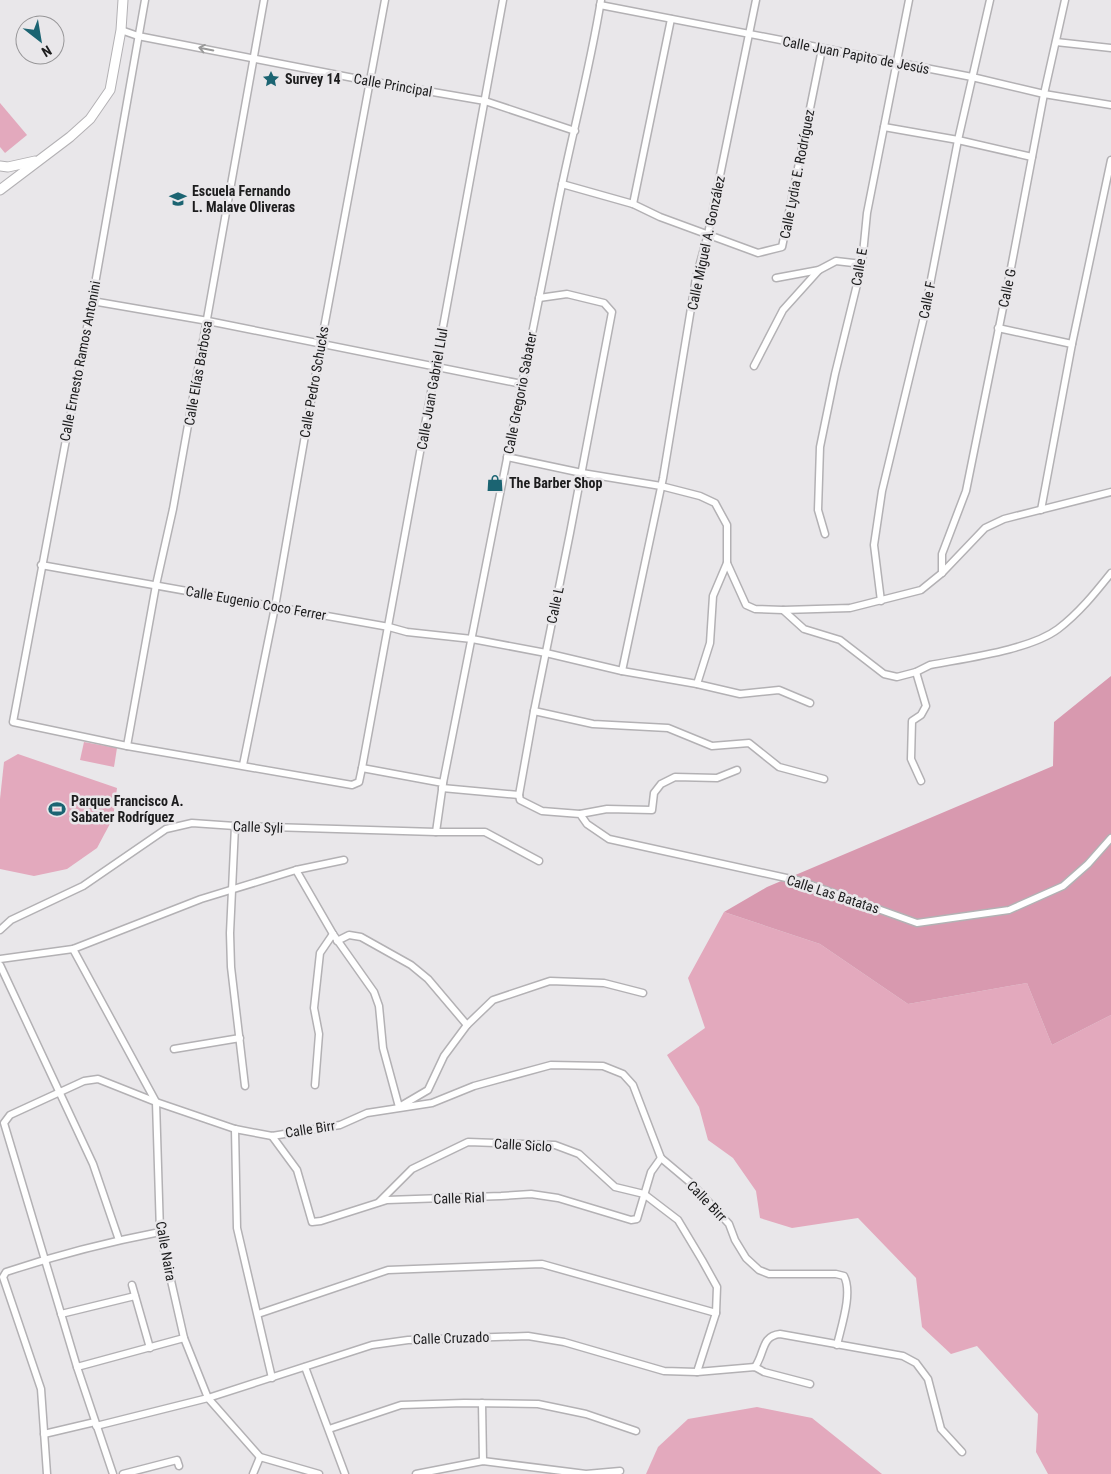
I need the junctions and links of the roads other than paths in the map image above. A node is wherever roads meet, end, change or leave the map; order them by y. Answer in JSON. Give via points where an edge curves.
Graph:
{"nodes":[{"id":1,"x":123,"y":0,"type":"edge"},
{"id":2,"x":145,"y":0,"type":"edge"},
{"id":3,"x":264,"y":0,"type":"edge"},
{"id":4,"x":385,"y":0,"type":"edge"},
{"id":5,"x":504,"y":0,"type":"edge"},
{"id":6,"x":756,"y":0,"type":"edge"},
{"id":7,"x":909,"y":0,"type":"edge"},
{"id":8,"x":990,"y":0,"type":"edge"},
{"id":9,"x":1065,"y":0,"type":"edge"},
{"id":10,"x":601,"y":2,"type":"edge"},
{"id":11,"x":672,"y":19,"type":"junction"},
{"id":12,"x":121,"y":30,"type":"junction"},
{"id":13,"x":749,"y":33,"type":"junction"},
{"id":14,"x":138,"y":36,"type":"junction"},
{"id":15,"x":1056,"y":42,"type":"junction"},
{"id":16,"x":1111,"y":48,"type":"edge"},
{"id":17,"x":822,"y":49,"type":"junction"},
{"id":18,"x":254,"y":58,"type":"junction"},
{"id":19,"x":897,"y":63,"type":"junction"},
{"id":20,"x":972,"y":77,"type":"junction"},
{"id":21,"x":369,"y":81,"type":"junction"},
{"id":22,"x":1044,"y":94,"type":"junction"},
{"id":23,"x":485,"y":101,"type":"junction"},
{"id":24,"x":1111,"y":105,"type":"edge"},
{"id":25,"x":884,"y":127,"type":"junction"},
{"id":26,"x":575,"y":131,"type":"junction"},
{"id":27,"x":958,"y":140,"type":"junction"},
{"id":28,"x":1032,"y":157,"type":"junction"},
{"id":29,"x":40,"y":160,"type":"junction"},
{"id":30,"x":1111,"y":160,"type":"edge"},
{"id":31,"x":0,"y":166,"type":"edge"},
{"id":32,"x":562,"y":184,"type":"junction"},
{"id":33,"x":0,"y":190,"type":"edge"},
{"id":34,"x":634,"y":204,"type":"junction"},
{"id":35,"x":708,"y":234,"type":"junction"},
{"id":36,"x":862,"y":264,"type":"junction"},
{"id":37,"x":819,"y":270,"type":"junction"},
{"id":38,"x":776,"y":278,"type":"dead end"},
{"id":39,"x":539,"y":298,"type":"junction"},
{"id":40,"x":92,"y":301,"type":"junction"},
{"id":41,"x":208,"y":321,"type":"junction"},
{"id":42,"x":998,"y":328,"type":"junction"},
{"id":43,"x":321,"y":344,"type":"junction"},
{"id":44,"x":1072,"y":344,"type":"junction"},
{"id":45,"x":436,"y":366,"type":"junction"},
{"id":46,"x":754,"y":366,"type":"dead end"},
{"id":47,"x":522,"y":384,"type":"junction"},
{"id":48,"x":507,"y":457,"type":"junction"},
{"id":49,"x":582,"y":473,"type":"junction"},
{"id":50,"x":661,"y":486,"type":"junction"},
{"id":51,"x":1111,"y":492,"type":"edge"},
{"id":52,"x":1041,"y":510,"type":"junction"},
{"id":53,"x":825,"y":534,"type":"dead end"},
{"id":54,"x":727,"y":563,"type":"junction"},
{"id":55,"x":41,"y":565,"type":"junction"},
{"id":56,"x":942,"y":573,"type":"junction"},
{"id":57,"x":1111,"y":573,"type":"edge"},
{"id":58,"x":156,"y":586,"type":"junction"},
{"id":59,"x":881,"y":601,"type":"junction"},
{"id":60,"x":275,"y":607,"type":"junction"},
{"id":61,"x":782,"y":610,"type":"junction"},
{"id":62,"x":388,"y":626,"type":"junction"},
{"id":63,"x":472,"y":639,"type":"junction"},
{"id":64,"x":546,"y":653,"type":"junction"},
{"id":65,"x":622,"y":671,"type":"junction"},
{"id":66,"x":916,"y":672,"type":"junction"},
{"id":67,"x":697,"y":684,"type":"junction"},
{"id":68,"x":810,"y":703,"type":"dead end"},
{"id":69,"x":534,"y":711,"type":"junction"},
{"id":70,"x":127,"y":746,"type":"junction"},
{"id":71,"x":243,"y":765,"type":"junction"},
{"id":72,"x":362,"y":768,"type":"junction"},
{"id":73,"x":736,"y":770,"type":"dead end"},
{"id":74,"x":824,"y":779,"type":"dead end"},
{"id":75,"x":921,"y":782,"type":"dead end"},
{"id":76,"x":442,"y":785,"type":"junction"},
{"id":77,"x":519,"y":795,"type":"junction"},
{"id":78,"x":580,"y":814,"type":"junction"},
{"id":79,"x":235,"y":826,"type":"junction"},
{"id":80,"x":436,"y":832,"type":"junction"},
{"id":81,"x":1111,"y":838,"type":"edge"},
{"id":82,"x":344,"y":860,"type":"dead end"},
{"id":83,"x":539,"y":861,"type":"dead end"},
{"id":84,"x":296,"y":870,"type":"junction"},
{"id":85,"x":231,"y":891,"type":"junction"},
{"id":86,"x":0,"y":930,"type":"edge"},
{"id":87,"x":332,"y":934,"type":"junction"},
{"id":88,"x":337,"y":941,"type":"junction"},
{"id":89,"x":73,"y":949,"type":"junction"},
{"id":90,"x":0,"y":959,"type":"edge"},
{"id":91,"x":0,"y":965,"type":"edge"},
{"id":92,"x":643,"y":993,"type":"dead end"},
{"id":93,"x":467,"y":1025,"type":"junction"},
{"id":94,"x":240,"y":1038,"type":"junction"},
{"id":95,"x":174,"y":1049,"type":"dead end"},
{"id":96,"x":315,"y":1085,"type":"dead end"},
{"id":97,"x":245,"y":1086,"type":"dead end"},
{"id":98,"x":60,"y":1092,"type":"junction"},
{"id":99,"x":156,"y":1102,"type":"junction"},
{"id":100,"x":399,"y":1107,"type":"junction"},
{"id":101,"x":235,"y":1129,"type":"junction"},
{"id":102,"x":272,"y":1136,"type":"junction"},
{"id":103,"x":661,"y":1158,"type":"junction"},
{"id":104,"x":644,"y":1194,"type":"junction"},
{"id":105,"x":378,"y":1202,"type":"junction"},
{"id":106,"x":160,"y":1232,"type":"junction"},
{"id":107,"x":119,"y":1240,"type":"junction"},
{"id":108,"x":44,"y":1259,"type":"junction"},
{"id":109,"x":132,"y":1285,"type":"dead end"},
{"id":110,"x":135,"y":1296,"type":"junction"},
{"id":111,"x":716,"y":1313,"type":"junction"},
{"id":112,"x":60,"y":1314,"type":"junction"},
{"id":113,"x":258,"y":1314,"type":"junction"},
{"id":114,"x":184,"y":1338,"type":"junction"},
{"id":115,"x":837,"y":1345,"type":"junction"},
{"id":116,"x":150,"y":1348,"type":"junction"},
{"id":117,"x":77,"y":1367,"type":"junction"},
{"id":118,"x":305,"y":1367,"type":"junction"},
{"id":119,"x":755,"y":1367,"type":"junction"},
{"id":120,"x":697,"y":1372,"type":"junction"},
{"id":121,"x":272,"y":1378,"type":"junction"},
{"id":122,"x":810,"y":1384,"type":"dead end"},
{"id":123,"x":208,"y":1398,"type":"junction"},
{"id":124,"x":482,"y":1403,"type":"junction"},
{"id":125,"x":96,"y":1424,"type":"junction"},
{"id":126,"x":329,"y":1429,"type":"junction"},
{"id":127,"x":636,"y":1431,"type":"dead end"},
{"id":128,"x":44,"y":1434,"type":"junction"},
{"id":129,"x":962,"y":1452,"type":"dead end"},
{"id":130,"x":260,"y":1456,"type":"junction"},
{"id":131,"x":483,"y":1461,"type":"junction"},
{"id":132,"x":179,"y":1466,"type":"dead end"},
{"id":133,"x":620,"y":1471,"type":"dead end"},
{"id":134,"x":543,"y":1472,"type":"edge"},
{"id":135,"x":47,"y":1474,"type":"edge"},
{"id":136,"x":112,"y":1474,"type":"edge"},
{"id":137,"x":123,"y":1474,"type":"edge"},
{"id":138,"x":253,"y":1474,"type":"edge"},
{"id":139,"x":319,"y":1474,"type":"edge"},
{"id":140,"x":345,"y":1474,"type":"edge"},
{"id":141,"x":416,"y":1474,"type":"edge"}],
"edges":[{"from":1,"to":12,"type":"street"},
{"from":2,"to":14,"type":"street","name":"Calle Ernesto Ramos Antonini"},
{"from":3,"to":18,"type":"street","name":"Calle Elías Barbosa"},
{"from":4,"to":21,"type":"street","name":"Calle Pedro Schucks"},
{"from":5,"to":23,"type":"street","name":"Calle Juan Gabriel Llul"},
{"from":6,"to":13,"type":"street","name":"Calle Miguel A. González"},
{"from":7,"to":19,"type":"street","name":"Calle E"},
{"from":8,"to":20,"type":"street","name":"Calle F"},
{"from":9,"to":15,"type":"street","name":"Calle G"},
{"from":10,"to":11,"type":"street","name":"Calle Juan Papito de Jesús"},
{"from":10,"to":26,"type":"street","name":"Calle Gregorio Sabater"},
{"from":11,"to":13,"type":"street","name":"Calle Juan Papito de Jesús"},
{"from":11,"to":34,"type":"street"},
{"from":12,"to":14,"type":"street","name":"Calle Principal"},
{"from":12,"to":29,"type":"street","via":[[110,90],[90,119]]},
{"from":13,"to":17,"type":"street","name":"Calle Juan Papito de Jesús"},
{"from":13,"to":35,"type":"street","name":"Calle Miguel A. González"},
{"from":18,"to":14,"type":"street","name":"Calle Principal","one_way":true},
{"from":14,"to":40,"type":"street","name":"Calle Ernesto Ramos Antonini"},
{"from":15,"to":16,"type":"street"},
{"from":15,"to":22,"type":"street","name":"Calle G"},
{"from":17,"to":19,"type":"street","name":"Calle Juan Papito de Jesús"},
{"from":17,"to":35,"type":"street","name":"Calle Lydia E. Rodríguez","via":[[782,247],[758,253]]},
{"from":18,"to":21,"type":"street","name":"Calle Principal"},
{"from":18,"to":41,"type":"street","name":"Calle Elías Barbosa"},
{"from":19,"to":20,"type":"street","name":"Calle Juan Papito de Jesús"},
{"from":19,"to":25,"type":"street","name":"Calle E"},
{"from":20,"to":22,"type":"street","name":"Calle Juan Papito de Jesús"},
{"from":20,"to":27,"type":"street","name":"Calle F"},
{"from":21,"to":23,"type":"street","name":"Calle Principal"},
{"from":21,"to":43,"type":"street","name":"Calle Pedro Schucks"},
{"from":22,"to":24,"type":"street","name":"Calle Juan Papito de Jesús"},
{"from":22,"to":28,"type":"street","name":"Calle G"},
{"from":23,"to":26,"type":"street","name":"Calle Principal"},
{"from":23,"to":45,"type":"street","name":"Calle Juan Gabriel Llul"},
{"from":25,"to":27,"type":"street"},
{"from":25,"to":36,"type":"street","name":"Calle E","via":[[867,213]]},
{"from":26,"to":32,"type":"street","name":"Calle Gregorio Sabater"},
{"from":27,"to":28,"type":"street"},
{"from":27,"to":59,"type":"street","name":"Calle F","via":[[923,321],[882,491],[874,545]]},
{"from":28,"to":42,"type":"street","name":"Calle G"},
{"from":29,"to":31,"type":"street"},
{"from":29,"to":33,"type":"street"},
{"from":30,"to":44,"type":"street"},
{"from":32,"to":34,"type":"street","name":"Calle Lydia E. Rodríguez"},
{"from":32,"to":39,"type":"street","name":"Calle Gregorio Sabater"},
{"from":34,"to":35,"type":"street","name":"Calle Lydia E. Rodríguez"},
{"from":35,"to":50,"type":"street","name":"Calle Miguel A. González","via":[[696,278]]},
{"from":36,"to":37,"type":"street","via":[[836,261]]},
{"from":36,"to":53,"type":"street","name":"Calle E","via":[[820,447],[818,510]]},
{"from":37,"to":38,"type":"street"},
{"from":37,"to":46,"type":"street","via":[[783,310]]},
{"from":39,"to":47,"type":"street","name":"Calle Gregorio Sabater"},
{"from":39,"to":49,"type":"street","name":"Calle L","via":[[567,294],[604,303],[612,312]]},
{"from":40,"to":41,"type":"street"},
{"from":40,"to":55,"type":"street","name":"Calle Ernesto Ramos Antonini"},
{"from":41,"to":43,"type":"street"},
{"from":41,"to":58,"type":"street","name":"Calle Elías Barbosa"},
{"from":42,"to":44,"type":"street"},
{"from":42,"to":56,"type":"street","name":"Calle G","via":[[966,492],[942,554]]},
{"from":43,"to":45,"type":"street"},
{"from":43,"to":60,"type":"street","name":"Calle Pedro Schucks"},
{"from":44,"to":52,"type":"street"},
{"from":45,"to":47,"type":"street"},
{"from":45,"to":62,"type":"street","name":"Calle Juan Gabriel Llul"},
{"from":47,"to":48,"type":"street","name":"Calle Gregorio Sabater"},
{"from":48,"to":49,"type":"street"},
{"from":48,"to":63,"type":"street","name":"Calle Gregorio Sabater"},
{"from":49,"to":50,"type":"street"},
{"from":49,"to":64,"type":"street","name":"Calle L"},
{"from":50,"to":54,"type":"street","via":[[715,503],[728,525]]},
{"from":50,"to":65,"type":"street","name":"Calle Miguel A. González"},
{"from":51,"to":52,"type":"street"},
{"from":52,"to":56,"type":"street","via":[[1004,519],[985,528]]},
{"from":54,"to":61,"type":"street","via":[[746,605],[755,610]]},
{"from":54,"to":67,"type":"street","via":[[714,596],[710,643]]},
{"from":55,"to":58,"type":"street","name":"Calle Eugenio Coco Ferrer"},
{"from":55,"to":70,"type":"street","name":"Calle Ernesto Ramos Antonini","via":[[12,722]]},
{"from":56,"to":59,"type":"street","via":[[921,590]]},
{"from":57,"to":66,"type":"street","via":[[1084,606],[1057,630],[1026,645],[930,665]]},
{"from":58,"to":60,"type":"street","name":"Calle Eugenio Coco Ferrer"},
{"from":58,"to":70,"type":"street","name":"Calle Elías Barbosa"},
{"from":59,"to":61,"type":"street","via":[[850,608]]},
{"from":60,"to":62,"type":"street","name":"Calle Eugenio Coco Ferrer"},
{"from":60,"to":71,"type":"street","name":"Calle Pedro Schucks"},
{"from":61,"to":66,"type":"street","via":[[804,629],[840,640],[884,674],[896,676]]},
{"from":62,"to":63,"type":"street","name":"Calle Eugenio Coco Ferrer","via":[[407,632]]},
{"from":62,"to":72,"type":"street","name":"Calle Juan Gabriel Llul"},
{"from":63,"to":64,"type":"street","name":"Calle Eugenio Coco Ferrer"},
{"from":63,"to":76,"type":"street","name":"Calle Gregorio Sabater"},
{"from":64,"to":65,"type":"street","name":"Calle Eugenio Coco Ferrer"},
{"from":64,"to":69,"type":"street","name":"Calle L"},
{"from":65,"to":67,"type":"street","name":"Calle Eugenio Coco Ferrer"},
{"from":66,"to":75,"type":"street","via":[[926,706],[912,721],[911,758]]},
{"from":67,"to":68,"type":"street","name":"Calle Eugenio Coco Ferrer","via":[[740,694],[779,690]]},
{"from":69,"to":74,"type":"street","via":[[593,724],[668,728],[712,746],[749,743],[779,767]]},
{"from":69,"to":77,"type":"street","name":"Calle L"},
{"from":70,"to":71,"type":"street"},
{"from":71,"to":72,"type":"street","name":"Calle Juan Gabriel Llul","via":[[352,785],[359,782]]},
{"from":72,"to":76,"type":"street"},
{"from":73,"to":78,"type":"street","via":[[717,778],[674,777],[661,784],[654,793],[652,810],[606,809]]},
{"from":76,"to":77,"type":"street"},
{"from":76,"to":80,"type":"street","name":"Calle Gregorio Sabater"},
{"from":77,"to":78,"type":"street","via":[[520,800],[542,810]]},
{"from":78,"to":81,"type":"street","name":"Calle Las Batatas","via":[[587,824],[609,839],[800,881],[917,923],[1009,910],[1063,886]]},
{"from":79,"to":80,"type":"street","name":"Calle Syli"},
{"from":79,"to":85,"type":"street"},
{"from":79,"to":86,"type":"street","name":"Calle Syli","via":[[192,823],[166,829],[83,886],[11,920]]},
{"from":80,"to":83,"type":"street","name":"Calle Syli","via":[[485,832]]},
{"from":82,"to":84,"type":"street"},
{"from":84,"to":85,"type":"street"},
{"from":84,"to":87,"type":"street"},
{"from":85,"to":89,"type":"street","via":[[201,899]]},
{"from":85,"to":94,"type":"street","via":[[231,967]]},
{"from":87,"to":88,"type":"street"},
{"from":87,"to":96,"type":"street","via":[[320,953],[314,1008],[319,1034]]},
{"from":88,"to":93,"type":"street","via":[[349,936],[361,937],[411,966],[428,979]]},
{"from":88,"to":100,"type":"street","via":[[374,992],[379,1006],[383,1048]]},
{"from":89,"to":90,"type":"street"},
{"from":89,"to":99,"type":"street","name":"Calle Naira"},
{"from":91,"to":98,"type":"street"},
{"from":92,"to":93,"type":"street","via":[[604,983],[550,981],[493,1000]]},
{"from":93,"to":100,"type":"street","via":[[444,1056],[428,1090]]},
{"from":94,"to":95,"type":"street"},
{"from":94,"to":97,"type":"street"},
{"from":98,"to":99,"type":"street","name":"Calle Birr","via":[[84,1081],[98,1079]]},
{"from":98,"to":107,"type":"street","via":[[94,1164]]},
{"from":98,"to":108,"type":"street","name":"Calle Birr","via":[[10,1115],[4,1123]]},
{"from":99,"to":101,"type":"street","name":"Calle Birr"},
{"from":99,"to":106,"type":"street","name":"Calle Naira"},
{"from":100,"to":102,"type":"street","name":"Calle Birr","via":[[367,1113],[340,1125]]},
{"from":100,"to":103,"type":"street","name":"Calle Birr","via":[[432,1103],[474,1086],[551,1065],[603,1066],[623,1074],[633,1085]]},
{"from":101,"to":102,"type":"street","name":"Calle Birr"},
{"from":101,"to":113,"type":"street","via":[[236,1228]]},
{"from":102,"to":105,"type":"street","name":"Calle Rial","via":[[297,1170],[312,1222]]},
{"from":103,"to":104,"type":"street","name":"Calle Rial","via":[[651,1172]]},
{"from":103,"to":115,"type":"street","name":"Calle Birr","via":[[692,1184],[729,1224],[746,1258],[759,1270],[769,1274],[844,1276],[847,1282],[845,1310]]},
{"from":104,"to":105,"type":"street","name":"Calle Rial","via":[[638,1219],[632,1220],[558,1198],[531,1194]]},
{"from":104,"to":105,"type":"street","name":"Calle Siclo","via":[[615,1187],[579,1154],[555,1145],[468,1142],[412,1169]]},
{"from":104,"to":111,"type":"street","name":"Calle Siclo","via":[[678,1220],[717,1287]]},
{"from":106,"to":107,"type":"street"},
{"from":106,"to":114,"type":"street","name":"Calle Naira"},
{"from":107,"to":108,"type":"street"},
{"from":108,"to":112,"type":"street","name":"Calle Birr"},
{"from":108,"to":128,"type":"street","via":[[6,1272],[2,1277],[41,1388]]},
{"from":109,"to":110,"type":"street"},
{"from":110,"to":112,"type":"street"},
{"from":110,"to":116,"type":"street"},
{"from":111,"to":113,"type":"street","via":[[542,1264],[388,1270]]},
{"from":111,"to":120,"type":"street","name":"Calle Siclo"},
{"from":112,"to":117,"type":"street","name":"Calle Birr"},
{"from":113,"to":121,"type":"street"},
{"from":114,"to":116,"type":"street"},
{"from":114,"to":123,"type":"street","name":"Calle Naira"},
{"from":115,"to":119,"type":"street","via":[[772,1335],[767,1338]]},
{"from":115,"to":129,"type":"street","via":[[903,1356],[916,1363],[928,1379],[941,1429]]},
{"from":116,"to":117,"type":"street"},
{"from":117,"to":125,"type":"street","name":"Calle Birr"},
{"from":118,"to":120,"type":"street","name":"Calle Cruzado","via":[[372,1345],[408,1340],[528,1336],[564,1342],[664,1371]]},
{"from":118,"to":121,"type":"street","name":"Calle Cruzado"},
{"from":118,"to":126,"type":"street"},
{"from":119,"to":120,"type":"street","name":"Calle Cruzado"},
{"from":119,"to":122,"type":"street","name":"Calle Cruzado"},
{"from":121,"to":123,"type":"street","name":"Calle Cruzado"},
{"from":123,"to":125,"type":"street","name":"Calle Cruzado"},
{"from":123,"to":130,"type":"street","name":"Calle Naira"},
{"from":124,"to":126,"type":"street","via":[[401,1405]]},
{"from":124,"to":127,"type":"street","via":[[538,1404],[586,1414]]},
{"from":124,"to":131,"type":"street"},
{"from":125,"to":128,"type":"street","name":"Calle Cruzado"},
{"from":125,"to":136,"type":"street","name":"Calle Birr"},
{"from":126,"to":140,"type":"street"},
{"from":128,"to":135,"type":"street"},
{"from":130,"to":138,"type":"street"},
{"from":130,"to":139,"type":"street"},
{"from":131,"to":134,"type":"street"},
{"from":131,"to":141,"type":"street"},
{"from":132,"to":137,"type":"street","via":[[177,1460]]},
{"from":133,"to":134,"type":"street","via":[[586,1474]]}]}
